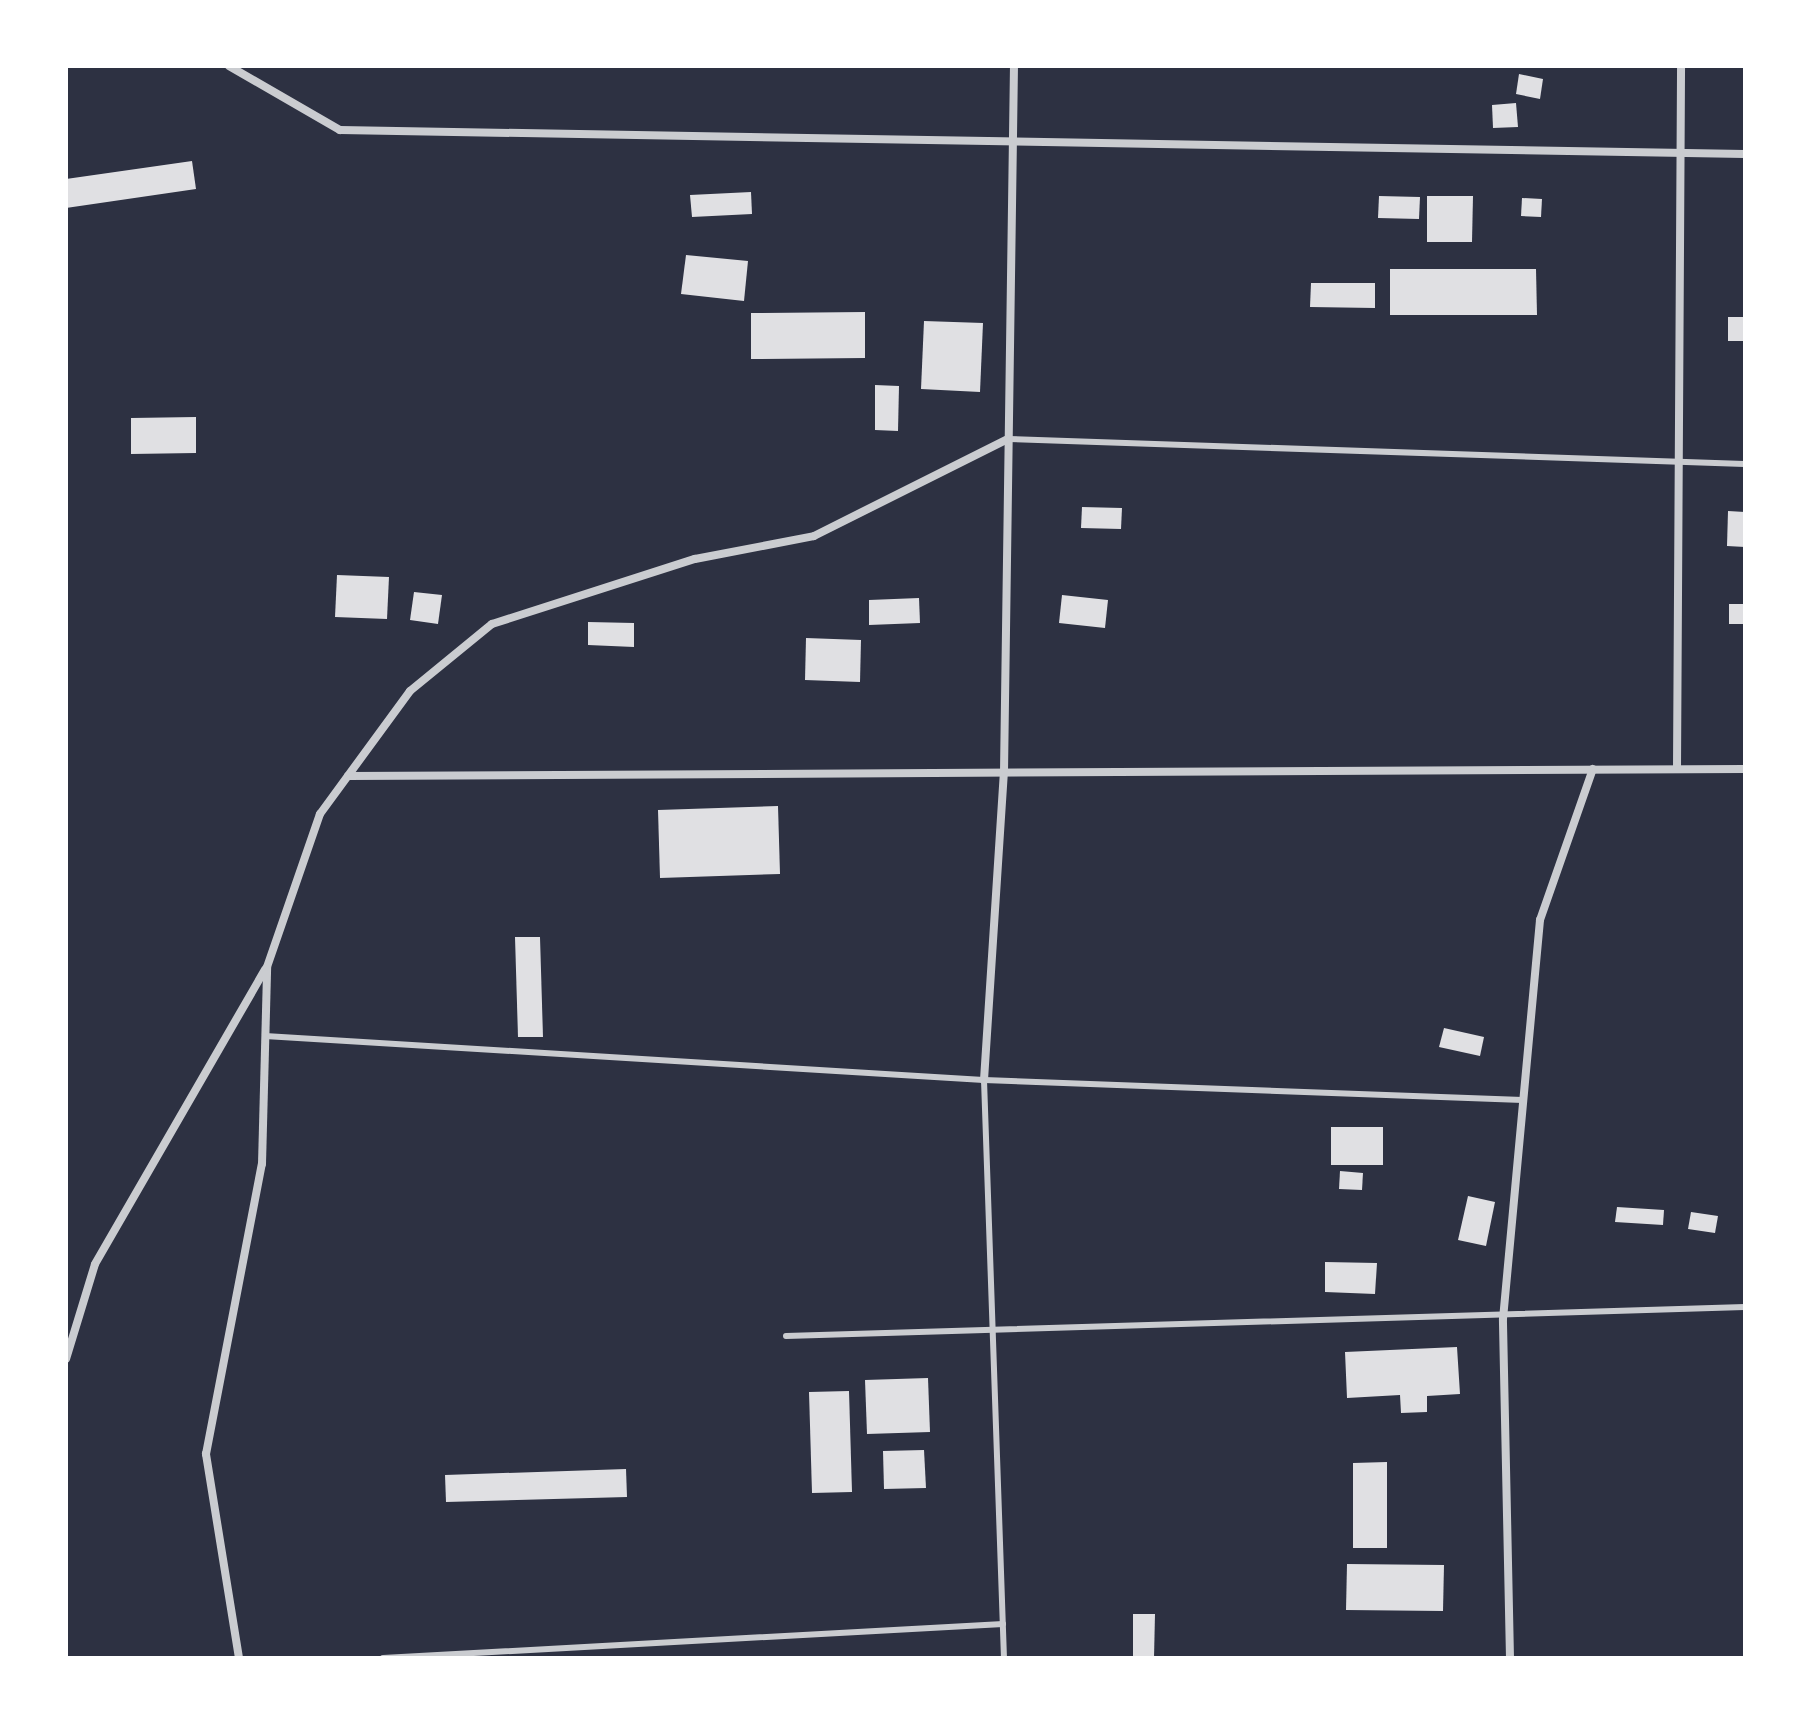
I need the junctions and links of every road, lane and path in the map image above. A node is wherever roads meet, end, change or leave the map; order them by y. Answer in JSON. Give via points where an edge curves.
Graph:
{"nodes":[{"id":1,"x":229,"y":66,"type":"edge"},
{"id":2,"x":1014,"y":66,"type":"edge"},
{"id":3,"x":1681,"y":66,"type":"edge"},
{"id":4,"x":1013,"y":141,"type":"junction"},
{"id":5,"x":1681,"y":153,"type":"junction"},
{"id":6,"x":1745,"y":154,"type":"edge"},
{"id":7,"x":1008,"y":439,"type":"junction"},
{"id":8,"x":1680,"y":462,"type":"junction"},
{"id":9,"x":1745,"y":464,"type":"edge"},
{"id":10,"x":1593,"y":769,"type":"junction"},
{"id":11,"x":1677,"y":769,"type":"junction"},
{"id":12,"x":1745,"y":769,"type":"edge"},
{"id":13,"x":1004,"y":772,"type":"junction"},
{"id":14,"x":348,"y":776,"type":"junction"},
{"id":15,"x":267,"y":967,"type":"junction"},
{"id":16,"x":265,"y":1036,"type":"junction"},
{"id":17,"x":984,"y":1080,"type":"junction"},
{"id":18,"x":1523,"y":1100,"type":"junction"},
{"id":19,"x":1745,"y":1307,"type":"edge"},
{"id":20,"x":1503,"y":1315,"type":"junction"},
{"id":21,"x":993,"y":1331,"type":"junction"},
{"id":22,"x":786,"y":1336,"type":"dead end"},
{"id":23,"x":66,"y":1359,"type":"edge"},
{"id":24,"x":1003,"y":1624,"type":"junction"},
{"id":25,"x":239,"y":1658,"type":"edge"},
{"id":26,"x":383,"y":1658,"type":"edge"},
{"id":27,"x":1004,"y":1658,"type":"edge"},
{"id":28,"x":1510,"y":1658,"type":"edge"}],
"edges":[{"from":1,"to":4,"type":"street","via":[[340,130]]},
{"from":2,"to":4,"type":"street"},
{"from":3,"to":5,"type":"street"},
{"from":4,"to":5,"type":"street"},
{"from":4,"to":7,"type":"street"},
{"from":5,"to":6,"type":"street"},
{"from":5,"to":8,"type":"street"},
{"from":7,"to":8,"type":"lane"},
{"from":7,"to":13,"type":"street"},
{"from":7,"to":14,"type":"street","via":[[814,536],[695,559],[492,624],[410,691]]},
{"from":8,"to":9,"type":"lane"},
{"from":8,"to":11,"type":"street"},
{"from":10,"to":11,"type":"street"},
{"from":10,"to":13,"type":"street"},
{"from":10,"to":18,"type":"street","via":[[1540,920]]},
{"from":11,"to":12,"type":"street"},
{"from":13,"to":14,"type":"street"},
{"from":13,"to":17,"type":"street"},
{"from":14,"to":15,"type":"street","via":[[320,814]]},
{"from":15,"to":16,"type":"street"},
{"from":15,"to":23,"type":"street","via":[[95,1264]]},
{"from":16,"to":17,"type":"lane"},
{"from":16,"to":25,"type":"street","via":[[262,1164],[206,1454]]},
{"from":17,"to":18,"type":"lane"},
{"from":17,"to":21,"type":"lane"},
{"from":18,"to":20,"type":"street"},
{"from":19,"to":20,"type":"lane"},
{"from":20,"to":21,"type":"lane"},
{"from":20,"to":28,"type":"street"},
{"from":21,"to":22,"type":"lane"},
{"from":21,"to":24,"type":"lane"},
{"from":24,"to":26,"type":"lane"},
{"from":24,"to":27,"type":"lane"}]}
